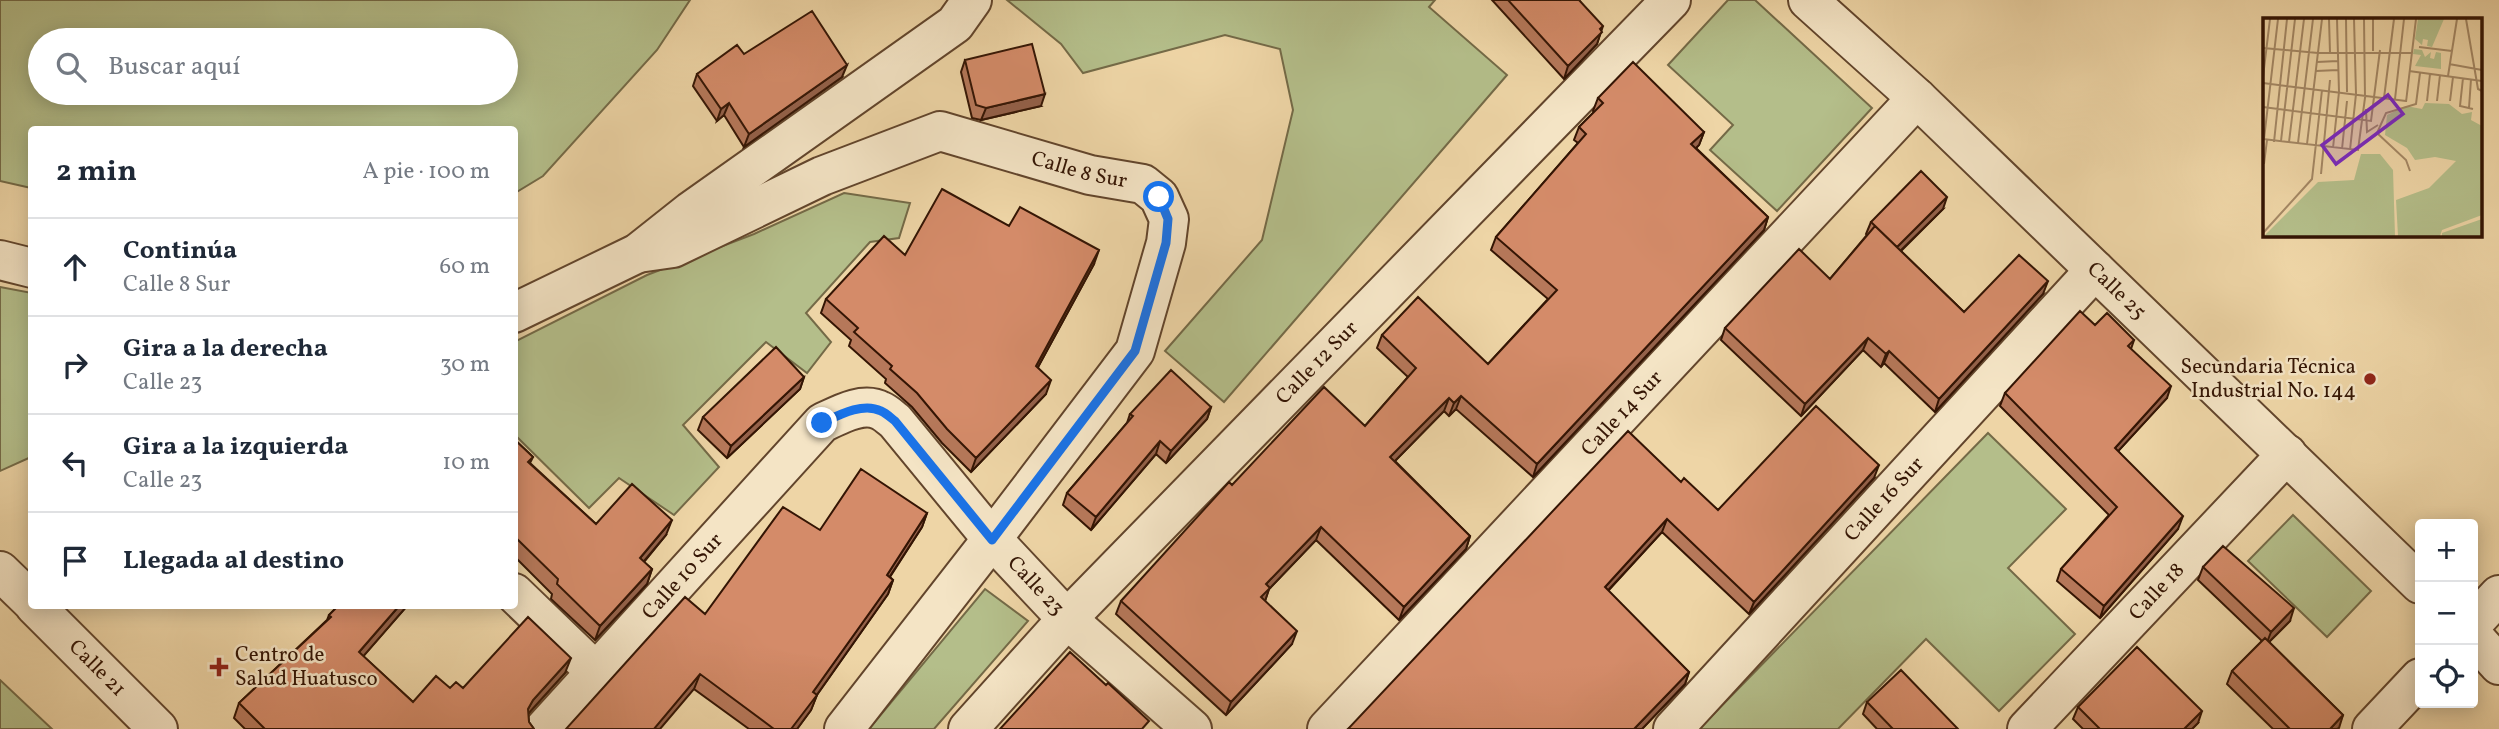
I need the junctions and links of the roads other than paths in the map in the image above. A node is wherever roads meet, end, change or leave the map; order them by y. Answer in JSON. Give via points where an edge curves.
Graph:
{"nodes":[{"id":1,"x":972,"y":0,"type":"edge"},
{"id":2,"x":1671,"y":0,"type":"edge"},
{"id":3,"x":1808,"y":0,"type":"edge"},
{"id":4,"x":1917,"y":98,"type":"junction"},
{"id":5,"x":638,"y":253,"type":"junction"},
{"id":6,"x":0,"y":260,"type":"edge"},
{"id":7,"x":28,"y":267,"type":"edge"},
{"id":8,"x":2095,"y":270,"type":"junction"},
{"id":9,"x":518,"y":311,"type":"edge"},
{"id":10,"x":822,"y":423,"type":"joint"},
{"id":11,"x":2287,"y":454,"type":"junction"},
{"id":12,"x":992,"y":540,"type":"junction"},
{"id":13,"x":0,"y":570,"type":"edge"},
{"id":14,"x":2418,"y":582,"type":"edge"},
{"id":15,"x":2499,"y":595,"type":"edge"},
{"id":16,"x":518,"y":597,"type":"edge"},
{"id":17,"x":28,"y":599,"type":"edge"},
{"id":18,"x":38,"y":609,"type":"edge"},
{"id":19,"x":2478,"y":618,"type":"edge"},
{"id":20,"x":1067,"y":619,"type":"junction"},
{"id":21,"x":2478,"y":642,"type":"edge"},
{"id":22,"x":2499,"y":665,"type":"edge"},
{"id":23,"x":596,"y":672,"type":"junction"},
{"id":24,"x":2415,"y":683,"type":"edge"},
{"id":25,"x":158,"y":729,"type":"edge"},
{"id":26,"x":544,"y":729,"type":"edge"},
{"id":27,"x":844,"y":729,"type":"edge"},
{"id":28,"x":968,"y":729,"type":"edge"},
{"id":29,"x":1192,"y":729,"type":"edge"},
{"id":30,"x":1327,"y":729,"type":"edge"},
{"id":31,"x":1673,"y":729,"type":"edge"},
{"id":32,"x":2027,"y":729,"type":"edge"},
{"id":33,"x":2372,"y":729,"type":"edge"}],
"edges":[{"from":1,"to":5,"type":"street","name":"Calle 8 Sur","via":[[955,24]]},
{"from":2,"to":20,"type":"street","name":"Calle 12 Sur"},
{"from":3,"to":4,"type":"street","name":"Calle 25"},
{"from":4,"to":8,"type":"street","name":"Calle 25"},
{"from":4,"to":30,"type":"street","name":"Calle 14 Sur"},
{"from":5,"to":9,"type":"street","name":"Calle 8 Sur"},
{"from":5,"to":12,"type":"street","name":"Calle 8 Sur","via":[[673,248],[822,176],[940,131],[1090,175],[1143,184],[1159,197],[1168,219],[1166,243],[1135,351]]},
{"from":6,"to":7,"type":"street"},
{"from":8,"to":11,"type":"street","name":"Calle 25"},
{"from":8,"to":31,"type":"street","name":"Calle 16 Sur"},
{"from":10,"to":12,"type":"street","name":"Calle 23","via":[[846,412],[881,410],[895,421]]},
{"from":10,"to":23,"type":"street","name":"Calle 10 Sur"},
{"from":11,"to":14,"type":"street","name":"Calle 25"},
{"from":11,"to":32,"type":"street","name":"Calle 18"},
{"from":12,"to":20,"type":"street","name":"Calle 23"},
{"from":12,"to":27,"type":"street","name":"Calle 8 Sur"},
{"from":13,"to":17,"type":"street","name":"Calle 21"},
{"from":15,"to":19,"type":"street"},
{"from":16,"to":23,"type":"street"},
{"from":18,"to":25,"type":"street","name":"Calle 21"},
{"from":20,"to":28,"type":"street","name":"Calle 12 Sur"},
{"from":20,"to":29,"type":"street","name":"Calle 23"},
{"from":21,"to":22,"type":"street"},
{"from":23,"to":26,"type":"street","name":"Calle 10 Sur"},
{"from":24,"to":33,"type":"street"}]}
